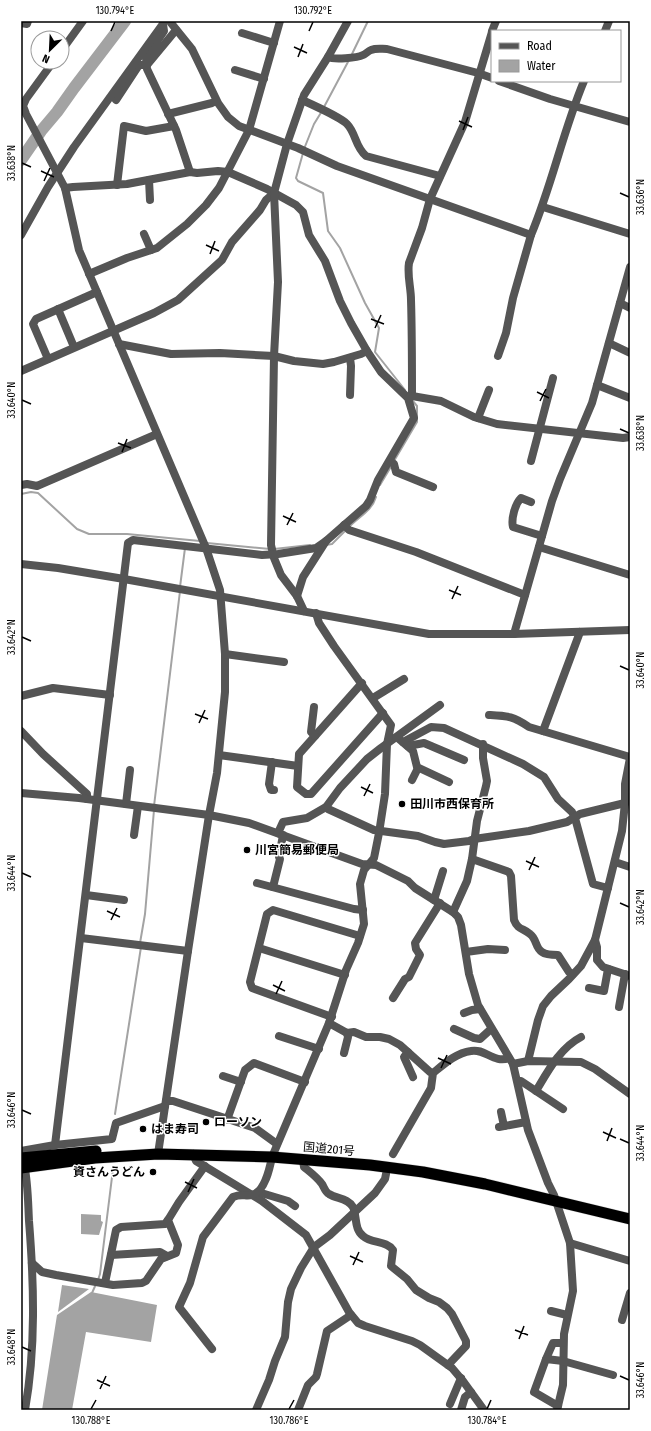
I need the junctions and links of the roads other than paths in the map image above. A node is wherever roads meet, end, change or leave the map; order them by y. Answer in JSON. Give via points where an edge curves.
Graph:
{"nodes":[{"id":1,"x":28,"y":21,"type":"edge"},
{"id":2,"x":84,"y":21,"type":"edge"},
{"id":3,"x":172,"y":21,"type":"edge"},
{"id":4,"x":280,"y":21,"type":"edge"},
{"id":5,"x":348,"y":21,"type":"edge"},
{"id":6,"x":164,"y":22,"type":"edge"},
{"id":7,"x":21,"y":23,"type":"edge"},
{"id":8,"x":176,"y":30,"type":"junction"},
{"id":9,"x":242,"y":34,"type":"dead end"},
{"id":10,"x":491,"y":34,"type":"edge"},
{"id":11,"x":70,"y":39,"type":"edge"},
{"id":12,"x":274,"y":43,"type":"junction"},
{"id":13,"x":328,"y":57,"type":"junction"},
{"id":14,"x":147,"y":64,"type":"junction"},
{"id":15,"x":47,"y":70,"type":"edge"},
{"id":16,"x":235,"y":70,"type":"dead end"},
{"id":17,"x":478,"y":74,"type":"junction"},
{"id":18,"x":491,"y":78,"type":"edge"},
{"id":19,"x":264,"y":79,"type":"junction"},
{"id":20,"x":502,"y":82,"type":"edge"},
{"id":21,"x":584,"y":82,"type":"edge"},
{"id":22,"x":116,"y":100,"type":"dead end"},
{"id":23,"x":302,"y":100,"type":"junction"},
{"id":24,"x":216,"y":101,"type":"junction"},
{"id":25,"x":573,"y":106,"type":"junction"},
{"id":26,"x":24,"y":112,"type":"edge"},
{"id":27,"x":168,"y":114,"type":"junction"},
{"id":28,"x":630,"y":122,"type":"edge"},
{"id":29,"x":174,"y":126,"type":"junction"},
{"id":30,"x":249,"y":130,"type":"junction"},
{"id":31,"x":286,"y":144,"type":"junction"},
{"id":32,"x":56,"y":172,"type":"junction"},
{"id":33,"x":190,"y":172,"type":"junction"},
{"id":34,"x":228,"y":172,"type":"junction"},
{"id":35,"x":440,"y":176,"type":"junction"},
{"id":36,"x":149,"y":180,"type":"junction"},
{"id":37,"x":117,"y":185,"type":"junction"},
{"id":38,"x":65,"y":188,"type":"junction"},
{"id":39,"x":274,"y":193,"type":"junction"},
{"id":40,"x":430,"y":199,"type":"junction"},
{"id":41,"x":150,"y":200,"type":"dead end"},
{"id":42,"x":543,"y":207,"type":"junction"},
{"id":43,"x":144,"y":234,"type":"dead end"},
{"id":44,"x":630,"y":234,"type":"edge"},
{"id":45,"x":21,"y":235,"type":"edge"},
{"id":46,"x":531,"y":235,"type":"junction"},
{"id":47,"x":151,"y":250,"type":"junction"},
{"id":48,"x":630,"y":267,"type":"edge"},
{"id":49,"x":89,"y":274,"type":"junction"},
{"id":50,"x":97,"y":292,"type":"junction"},
{"id":51,"x":620,"y":303,"type":"junction"},
{"id":52,"x":630,"y":308,"type":"edge"},
{"id":53,"x":58,"y":309,"type":"junction"},
{"id":54,"x":113,"y":330,"type":"junction"},
{"id":55,"x":609,"y":343,"type":"junction"},
{"id":56,"x":118,"y":344,"type":"junction"},
{"id":57,"x":74,"y":347,"type":"junction"},
{"id":58,"x":367,"y":351,"type":"junction"},
{"id":59,"x":630,"y":353,"type":"edge"},
{"id":60,"x":274,"y":356,"type":"junction"},
{"id":61,"x":498,"y":356,"type":"dead end"},
{"id":62,"x":350,"y":358,"type":"junction"},
{"id":63,"x":48,"y":359,"type":"junction"},
{"id":64,"x":21,"y":371,"type":"edge"},
{"id":65,"x":553,"y":378,"type":"dead end"},
{"id":66,"x":597,"y":385,"type":"junction"},
{"id":67,"x":489,"y":390,"type":"dead end"},
{"id":68,"x":350,"y":395,"type":"dead end"},
{"id":69,"x":410,"y":397,"type":"junction"},
{"id":70,"x":630,"y":398,"type":"edge"},
{"id":71,"x":478,"y":418,"type":"junction"},
{"id":72,"x":540,"y":429,"type":"junction"},
{"id":73,"x":579,"y":433,"type":"junction"},
{"id":74,"x":157,"y":434,"type":"junction"},
{"id":75,"x":630,"y":437,"type":"edge"},
{"id":76,"x":390,"y":461,"type":"junction"},
{"id":77,"x":531,"y":461,"type":"dead end"},
{"id":78,"x":21,"y":485,"type":"edge"},
{"id":79,"x":433,"y":487,"type":"dead end"},
{"id":80,"x":531,"y":502,"type":"dead end"},
{"id":81,"x":344,"y":525,"type":"junction"},
{"id":82,"x":542,"y":536,"type":"junction"},
{"id":83,"x":326,"y":541,"type":"junction"},
{"id":84,"x":539,"y":547,"type":"junction"},
{"id":85,"x":206,"y":548,"type":"junction"},
{"id":86,"x":273,"y":554,"type":"junction"},
{"id":87,"x":21,"y":564,"type":"edge"},
{"id":88,"x":630,"y":575,"type":"edge"},
{"id":89,"x":124,"y":580,"type":"junction"},
{"id":90,"x":525,"y":595,"type":"junction"},
{"id":91,"x":220,"y":596,"type":"junction"},
{"id":92,"x":297,"y":596,"type":"junction"},
{"id":93,"x":304,"y":611,"type":"junction"},
{"id":94,"x":316,"y":613,"type":"junction"},
{"id":95,"x":630,"y":630,"type":"edge"},
{"id":96,"x":580,"y":632,"type":"junction"},
{"id":97,"x":514,"y":634,"type":"junction"},
{"id":98,"x":225,"y":654,"type":"junction"},
{"id":99,"x":284,"y":662,"type":"dead end"},
{"id":100,"x":404,"y":678,"type":"dead end"},
{"id":101,"x":362,"y":683,"type":"junction"},
{"id":102,"x":110,"y":695,"type":"junction"},
{"id":103,"x":21,"y":696,"type":"edge"},
{"id":104,"x":373,"y":698,"type":"junction"},
{"id":105,"x":440,"y":705,"type":"dead end"},
{"id":106,"x":314,"y":707,"type":"dead end"},
{"id":107,"x":383,"y":713,"type":"junction"},
{"id":108,"x":489,"y":715,"type":"dead end"},
{"id":109,"x":21,"y":731,"type":"edge"},
{"id":110,"x":543,"y":731,"type":"junction"},
{"id":111,"x":315,"y":736,"type":"junction"},
{"id":112,"x":403,"y":742,"type":"junction"},
{"id":113,"x":387,"y":744,"type":"junction"},
{"id":114,"x":483,"y":744,"type":"junction"},
{"id":115,"x":219,"y":755,"type":"junction"},
{"id":116,"x":630,"y":758,"type":"edge"},
{"id":117,"x":464,"y":760,"type":"dead end"},
{"id":118,"x":272,"y":762,"type":"junction"},
{"id":119,"x":298,"y":766,"type":"junction"},
{"id":120,"x":418,"y":768,"type":"junction"},
{"id":121,"x":130,"y":770,"type":"dead end"},
{"id":122,"x":412,"y":780,"type":"dead end"},
{"id":123,"x":449,"y":782,"type":"dead end"},
{"id":124,"x":274,"y":790,"type":"dead end"},
{"id":125,"x":21,"y":793,"type":"edge"},
{"id":126,"x":88,"y":799,"type":"junction"},
{"id":127,"x":97,"y":801,"type":"junction"},
{"id":128,"x":625,"y":803,"type":"junction"},
{"id":129,"x":126,"y":804,"type":"junction"},
{"id":130,"x":138,"y":806,"type":"junction"},
{"id":131,"x":326,"y":807,"type":"junction"},
{"id":132,"x":209,"y":815,"type":"junction"},
{"id":133,"x":575,"y":818,"type":"junction"},
{"id":134,"x":380,"y":831,"type":"junction"},
{"id":135,"x":280,"y":834,"type":"junction"},
{"id":136,"x":134,"y":835,"type":"dead end"},
{"id":137,"x":474,"y":839,"type":"junction"},
{"id":138,"x":472,"y":859,"type":"junction"},
{"id":139,"x":615,"y":862,"type":"junction"},
{"id":140,"x":368,"y":865,"type":"junction"},
{"id":141,"x":630,"y":867,"type":"edge"},
{"id":142,"x":443,"y":871,"type":"dead end"},
{"id":143,"x":257,"y":883,"type":"dead end"},
{"id":144,"x":273,"y":888,"type":"junction"},
{"id":145,"x":608,"y":888,"type":"junction"},
{"id":146,"x":86,"y":894,"type":"junction"},
{"id":147,"x":437,"y":902,"type":"junction"},
{"id":148,"x":123,"y":910,"type":"dead end"},
{"id":149,"x":363,"y":910,"type":"junction"},
{"id":150,"x":452,"y":912,"type":"junction"},
{"id":151,"x":360,"y":936,"type":"junction"},
{"id":152,"x":81,"y":938,"type":"junction"},
{"id":153,"x":595,"y":940,"type":"junction"},
{"id":154,"x":259,"y":948,"type":"junction"},
{"id":155,"x":505,"y":950,"type":"dead end"},
{"id":156,"x":188,"y":951,"type":"junction"},
{"id":157,"x":466,"y":952,"type":"junction"},
{"id":158,"x":608,"y":969,"type":"junction"},
{"id":159,"x":573,"y":974,"type":"junction"},
{"id":160,"x":345,"y":975,"type":"junction"},
{"id":161,"x":628,"y":975,"type":"edge"},
{"id":162,"x":589,"y":988,"type":"dead end"},
{"id":163,"x":393,"y":998,"type":"dead end"},
{"id":164,"x":620,"y":1008,"type":"dead end"},
{"id":165,"x":480,"y":1009,"type":"junction"},
{"id":166,"x":464,"y":1013,"type":"dead end"},
{"id":167,"x":331,"y":1020,"type":"junction"},
{"id":168,"x":454,"y":1029,"type":"dead end"},
{"id":169,"x":491,"y":1029,"type":"junction"},
{"id":170,"x":347,"y":1033,"type":"junction"},
{"id":171,"x":279,"y":1036,"type":"dead end"},
{"id":172,"x":581,"y":1037,"type":"dead end"},
{"id":173,"x":319,"y":1049,"type":"junction"},
{"id":174,"x":408,"y":1052,"type":"junction"},
{"id":175,"x":344,"y":1053,"type":"dead end"},
{"id":176,"x":511,"y":1061,"type":"junction"},
{"id":177,"x":528,"y":1061,"type":"junction"},
{"id":178,"x":554,"y":1062,"type":"junction"},
{"id":179,"x":433,"y":1073,"type":"junction"},
{"id":180,"x":223,"y":1076,"type":"dead end"},
{"id":181,"x":413,"y":1077,"type":"dead end"},
{"id":182,"x":241,"y":1082,"type":"junction"},
{"id":183,"x":305,"y":1082,"type":"junction"},
{"id":184,"x":518,"y":1082,"type":"junction"},
{"id":185,"x":536,"y":1091,"type":"junction"},
{"id":186,"x":630,"y":1094,"type":"edge"},
{"id":187,"x":165,"y":1104,"type":"junction"},
{"id":188,"x":563,"y":1108,"type":"dead end"},
{"id":189,"x":501,"y":1112,"type":"dead end"},
{"id":190,"x":227,"y":1120,"type":"junction"},
{"id":191,"x":526,"y":1122,"type":"junction"},
{"id":192,"x":55,"y":1145,"type":"junction"},
{"id":193,"x":275,"y":1150,"type":"junction"},
{"id":194,"x":159,"y":1151,"type":"junction"},
{"id":195,"x":193,"y":1154,"type":"junction"},
{"id":196,"x":393,"y":1154,"type":"dead end"},
{"id":197,"x":22,"y":1159,"type":"edge"},
{"id":198,"x":303,"y":1160,"type":"junction"},
{"id":199,"x":206,"y":1166,"type":"junction"},
{"id":200,"x":386,"y":1174,"type":"dead end"},
{"id":201,"x":255,"y":1194,"type":"junction"},
{"id":202,"x":555,"y":1199,"type":"junction"},
{"id":203,"x":295,"y":1206,"type":"dead end"},
{"id":204,"x":354,"y":1212,"type":"junction"},
{"id":205,"x":630,"y":1212,"type":"edge"},
{"id":206,"x":630,"y":1219,"type":"edge"},
{"id":207,"x":168,"y":1220,"type":"junction"},
{"id":208,"x":570,"y":1243,"type":"junction"},
{"id":209,"x":314,"y":1247,"type":"junction"},
{"id":210,"x":110,"y":1255,"type":"junction"},
{"id":211,"x":167,"y":1256,"type":"junction"},
{"id":212,"x":630,"y":1261,"type":"edge"},
{"id":213,"x":32,"y":1263,"type":"junction"},
{"id":214,"x":105,"y":1283,"type":"junction"},
{"id":215,"x":630,"y":1293,"type":"edge"},
{"id":216,"x":551,"y":1311,"type":"dead end"},
{"id":217,"x":351,"y":1315,"type":"junction"},
{"id":218,"x":567,"y":1315,"type":"junction"},
{"id":219,"x":622,"y":1320,"type":"dead end"},
{"id":220,"x":563,"y":1343,"type":"junction"},
{"id":221,"x":212,"y":1349,"type":"dead end"},
{"id":222,"x":546,"y":1359,"type":"junction"},
{"id":223,"x":563,"y":1361,"type":"junction"},
{"id":224,"x":448,"y":1365,"type":"junction"},
{"id":225,"x":613,"y":1375,"type":"dead end"},
{"id":226,"x":461,"y":1378,"type":"junction"},
{"id":227,"x":471,"y":1392,"type":"junction"},
{"id":228,"x":450,"y":1404,"type":"dead end"},
{"id":229,"x":557,"y":1408,"type":"edge"},
{"id":230,"x":25,"y":1410,"type":"edge"},
{"id":231,"x":256,"y":1410,"type":"edge"},
{"id":232,"x":298,"y":1410,"type":"edge"},
{"id":233,"x":461,"y":1410,"type":"edge"},
{"id":234,"x":484,"y":1410,"type":"edge"}],
"edges":[{"from":1,"to":7,"type":"street","via":[[27,24]]},
{"from":2,"to":11,"type":"street"},
{"from":3,"to":8,"type":"street"},
{"from":4,"to":12,"type":"street"},
{"from":5,"to":13,"type":"street"},
{"from":6,"to":14,"type":"street","via":[[164,31],[146,58]]},
{"from":6,"to":32,"type":"street"},
{"from":8,"to":14,"type":"street"},
{"from":8,"to":24,"type":"street","via":[[192,49]]},
{"from":9,"to":12,"type":"street"},
{"from":10,"to":17,"type":"street"},
{"from":12,"to":19,"type":"street"},
{"from":13,"to":17,"type":"street","via":[[346,59],[362,56],[376,48],[387,49]]},
{"from":13,"to":23,"type":"street"},
{"from":14,"to":22,"type":"street","via":[[139,65]]},
{"from":14,"to":27,"type":"street"},
{"from":15,"to":26,"type":"street","via":[[26,99]]},
{"from":16,"to":19,"type":"street"},
{"from":17,"to":18,"type":"street"},
{"from":17,"to":35,"type":"street","via":[[465,122]]},
{"from":19,"to":30,"type":"street"},
{"from":20,"to":25,"type":"street"},
{"from":21,"to":25,"type":"street"},
{"from":23,"to":31,"type":"street"},
{"from":23,"to":35,"type":"street","via":[[346,122],[366,156]]},
{"from":24,"to":27,"type":"street"},
{"from":24,"to":30,"type":"street","via":[[228,117]]},
{"from":25,"to":28,"type":"street"},
{"from":25,"to":42,"type":"street"},
{"from":26,"to":32,"type":"street"},
{"from":27,"to":29,"type":"street"},
{"from":29,"to":33,"type":"street"},
{"from":29,"to":37,"type":"street","via":[[146,131],[124,126]]},
{"from":30,"to":31,"type":"street"},
{"from":30,"to":34,"type":"street"},
{"from":31,"to":39,"type":"street"},
{"from":31,"to":40,"type":"street","via":[[337,166]]},
{"from":32,"to":38,"type":"street"},
{"from":32,"to":45,"type":"street"},
{"from":33,"to":34,"type":"street"},
{"from":33,"to":36,"type":"street"},
{"from":34,"to":39,"type":"street"},
{"from":34,"to":47,"type":"street","via":[[206,204],[178,231]]},
{"from":35,"to":40,"type":"street"},
{"from":36,"to":37,"type":"street"},
{"from":36,"to":41,"type":"street"},
{"from":37,"to":38,"type":"street"},
{"from":38,"to":49,"type":"street","via":[[80,250]]},
{"from":39,"to":54,"type":"street","via":[[232,242],[222,260],[178,300]]},
{"from":39,"to":58,"type":"street","via":[[296,205],[302,212],[309,235],[325,261],[340,301]]},
{"from":39,"to":60,"type":"street","via":[[278,282]]},
{"from":40,"to":46,"type":"street"},
{"from":40,"to":69,"type":"street","via":[[408,269],[411,288]]},
{"from":42,"to":44,"type":"street"},
{"from":42,"to":46,"type":"street"},
{"from":43,"to":47,"type":"street"},
{"from":46,"to":61,"type":"street"},
{"from":47,"to":49,"type":"street"},
{"from":48,"to":51,"type":"street"},
{"from":49,"to":50,"type":"street"},
{"from":50,"to":53,"type":"street"},
{"from":50,"to":54,"type":"street"},
{"from":51,"to":52,"type":"street"},
{"from":51,"to":55,"type":"street"},
{"from":53,"to":57,"type":"street"},
{"from":53,"to":63,"type":"street","via":[[36,318],[33,324]]},
{"from":54,"to":56,"type":"street"},
{"from":54,"to":57,"type":"street"},
{"from":55,"to":59,"type":"street"},
{"from":55,"to":66,"type":"street"},
{"from":56,"to":60,"type":"street","via":[[171,354]]},
{"from":56,"to":74,"type":"street"},
{"from":57,"to":63,"type":"street"},
{"from":58,"to":62,"type":"street"},
{"from":58,"to":69,"type":"street","via":[[382,372]]},
{"from":60,"to":62,"type":"street","via":[[323,364]]},
{"from":60,"to":86,"type":"street","via":[[271,545]]},
{"from":62,"to":68,"type":"street"},
{"from":63,"to":64,"type":"street"},
{"from":65,"to":72,"type":"street"},
{"from":66,"to":70,"type":"street"},
{"from":66,"to":73,"type":"street"},
{"from":67,"to":71,"type":"street"},
{"from":69,"to":71,"type":"street","via":[[441,401]]},
{"from":69,"to":76,"type":"street","via":[[414,418]]},
{"from":71,"to":72,"type":"street","via":[[497,424]]},
{"from":72,"to":73,"type":"street"},
{"from":72,"to":77,"type":"street"},
{"from":73,"to":75,"type":"street"},
{"from":73,"to":82,"type":"street","via":[[557,486]]},
{"from":74,"to":78,"type":"street","via":[[36,486]]},
{"from":74,"to":85,"type":"street"},
{"from":76,"to":79,"type":"street","via":[[394,464],[396,472]]},
{"from":76,"to":81,"type":"street","via":[[366,506]]},
{"from":80,"to":82,"type":"street","via":[[521,498],[518,501],[513,526]]},
{"from":81,"to":83,"type":"street"},
{"from":81,"to":90,"type":"street","via":[[349,530],[416,552]]},
{"from":82,"to":84,"type":"street"},
{"from":83,"to":86,"type":"street","via":[[316,548]]},
{"from":83,"to":92,"type":"street","via":[[303,576]]},
{"from":84,"to":88,"type":"street"},
{"from":84,"to":90,"type":"street"},
{"from":85,"to":86,"type":"street"},
{"from":85,"to":89,"type":"street","via":[[133,540],[128,543]]},
{"from":85,"to":91,"type":"street"},
{"from":86,"to":92,"type":"street","via":[[281,575]]},
{"from":87,"to":89,"type":"street"},
{"from":89,"to":91,"type":"street"},
{"from":89,"to":102,"type":"street"},
{"from":90,"to":97,"type":"street"},
{"from":91,"to":93,"type":"street"},
{"from":91,"to":98,"type":"street"},
{"from":92,"to":93,"type":"street"},
{"from":93,"to":94,"type":"street"},
{"from":94,"to":97,"type":"street","via":[[429,634]]},
{"from":94,"to":101,"type":"street","via":[[318,623]]},
{"from":95,"to":96,"type":"street"},
{"from":96,"to":97,"type":"street"},
{"from":96,"to":110,"type":"street"},
{"from":98,"to":99,"type":"street"},
{"from":98,"to":115,"type":"street","via":[[225,692]]},
{"from":100,"to":104,"type":"street"},
{"from":101,"to":104,"type":"street"},
{"from":101,"to":111,"type":"street"},
{"from":102,"to":103,"type":"street","via":[[52,688]]},
{"from":102,"to":127,"type":"street"},
{"from":104,"to":107,"type":"street"},
{"from":105,"to":112,"type":"street"},
{"from":106,"to":111,"type":"street","via":[[311,732]]},
{"from":107,"to":113,"type":"street","via":[[391,725]]},
{"from":107,"to":119,"type":"street","via":[[311,794],[306,794],[297,787]]},
{"from":108,"to":110,"type":"street","via":[[516,718],[529,727]]},
{"from":109,"to":126,"type":"street","via":[[87,794]]},
{"from":110,"to":116,"type":"street"},
{"from":111,"to":119,"type":"street","via":[[299,754]]},
{"from":112,"to":113,"type":"street"},
{"from":112,"to":114,"type":"street","via":[[431,727],[438,727]]},
{"from":112,"to":117,"type":"street","via":[[424,743]]},
{"from":112,"to":120,"type":"street","via":[[413,751]]},
{"from":113,"to":131,"type":"street","via":[[367,759]]},
{"from":113,"to":134,"type":"street","via":[[385,794]]},
{"from":114,"to":133,"type":"street","via":[[544,777],[558,799]]},
{"from":114,"to":137,"type":"street","via":[[487,780]]},
{"from":115,"to":118,"type":"street"},
{"from":115,"to":132,"type":"street"},
{"from":116,"to":128,"type":"street","via":[[625,784]]},
{"from":118,"to":119,"type":"street"},
{"from":118,"to":124,"type":"street","via":[[269,784],[271,790]]},
{"from":120,"to":122,"type":"street"},
{"from":120,"to":123,"type":"street"},
{"from":121,"to":129,"type":"street"},
{"from":125,"to":126,"type":"street"},
{"from":126,"to":127,"type":"street"},
{"from":127,"to":129,"type":"street"},
{"from":127,"to":146,"type":"street"},
{"from":128,"to":133,"type":"street","via":[[580,814]]},
{"from":128,"to":139,"type":"street"},
{"from":129,"to":130,"type":"street"},
{"from":130,"to":132,"type":"street"},
{"from":130,"to":136,"type":"street"},
{"from":131,"to":134,"type":"street"},
{"from":131,"to":135,"type":"street","via":[[307,818],[283,822]]},
{"from":132,"to":135,"type":"street","via":[[249,823]]},
{"from":132,"to":156,"type":"street"},
{"from":133,"to":137,"type":"street","via":[[529,831]]},
{"from":133,"to":145,"type":"street","via":[[593,884]]},
{"from":134,"to":137,"type":"street","via":[[418,836],[444,844],[469,842]]},
{"from":134,"to":140,"type":"street","via":[[374,858]]},
{"from":135,"to":140,"type":"street"},
{"from":135,"to":144,"type":"street","via":[[280,859]]},
{"from":137,"to":138,"type":"street"},
{"from":138,"to":150,"type":"street","via":[[467,881]]},
{"from":138,"to":159,"type":"street","via":[[509,872],[516,926],[530,934],[538,949],[544,954],[558,955]]},
{"from":139,"to":141,"type":"street"},
{"from":139,"to":145,"type":"street"},
{"from":140,"to":147,"type":"street","via":[[376,865],[408,881]]},
{"from":140,"to":149,"type":"street","via":[[360,884]]},
{"from":142,"to":147,"type":"street"},
{"from":143,"to":144,"type":"street"},
{"from":144,"to":149,"type":"street"},
{"from":145,"to":153,"type":"street"},
{"from":146,"to":148,"type":"street","via":[[124,898]]},
{"from":146,"to":152,"type":"street"},
{"from":147,"to":150,"type":"street"},
{"from":147,"to":163,"type":"street","via":[[415,943],[420,955],[409,977]]},
{"from":149,"to":151,"type":"street","via":[[364,924]]},
{"from":150,"to":157,"type":"street","via":[[458,917],[461,925]]},
{"from":151,"to":154,"type":"street","via":[[273,910],[268,914]]},
{"from":151,"to":160,"type":"street"},
{"from":152,"to":156,"type":"street"},
{"from":152,"to":192,"type":"street"},
{"from":153,"to":158,"type":"street","via":[[597,960]]},
{"from":153,"to":159,"type":"street","via":[[585,960]]},
{"from":154,"to":160,"type":"street"},
{"from":154,"to":167,"type":"street","via":[[250,982],[252,988]]},
{"from":155,"to":157,"type":"street"},
{"from":156,"to":187,"type":"street"},
{"from":157,"to":165,"type":"street","via":[[469,974]]},
{"from":158,"to":161,"type":"street"},
{"from":158,"to":162,"type":"street","via":[[604,991]]},
{"from":159,"to":177,"type":"street","via":[[543,1006]]},
{"from":160,"to":167,"type":"street"},
{"from":161,"to":164,"type":"street"},
{"from":165,"to":166,"type":"street"},
{"from":165,"to":169,"type":"street"},
{"from":167,"to":170,"type":"street"},
{"from":167,"to":173,"type":"street"},
{"from":168,"to":169,"type":"street","via":[[480,1038]]},
{"from":169,"to":176,"type":"street"},
{"from":170,"to":174,"type":"street","via":[[380,1037],[400,1045]]},
{"from":170,"to":175,"type":"street"},
{"from":171,"to":173,"type":"street"},
{"from":172,"to":178,"type":"street","via":[[572,1042]]},
{"from":173,"to":183,"type":"street"},
{"from":174,"to":179,"type":"street"},
{"from":174,"to":181,"type":"street","via":[[404,1057]]},
{"from":176,"to":177,"type":"street"},
{"from":176,"to":179,"type":"street","via":[[503,1061],[471,1050],[458,1054]]},
{"from":176,"to":184,"type":"street"},
{"from":177,"to":178,"type":"street"},
{"from":178,"to":185,"type":"street"},
{"from":178,"to":186,"type":"street","via":[[581,1062]]},
{"from":179,"to":196,"type":"street","via":[[431,1088]]},
{"from":180,"to":182,"type":"street"},
{"from":182,"to":183,"type":"street","via":[[245,1070],[254,1063]]},
{"from":182,"to":190,"type":"street"},
{"from":183,"to":193,"type":"street"},
{"from":184,"to":185,"type":"street","via":[[521,1081]]},
{"from":184,"to":191,"type":"street"},
{"from":185,"to":188,"type":"street"},
{"from":187,"to":190,"type":"street","via":[[173,1101]]},
{"from":187,"to":192,"type":"street","via":[[116,1122],[112,1139]]},
{"from":187,"to":194,"type":"street"},
{"from":189,"to":191,"type":"street","via":[[502,1127]]},
{"from":190,"to":193,"type":"street","via":[[255,1128]]},
{"from":191,"to":202,"type":"street"},
{"from":192,"to":197,"type":"street"},
{"from":193,"to":194,"type":"highway","name":"国道201号"},
{"from":193,"to":195,"type":"highway","name":"国道201号"},
{"from":193,"to":198,"type":"highway","name":"国道201号"},
{"from":193,"to":201,"type":"street","via":[[263,1185]]},
{"from":193,"to":202,"type":"highway","name":"国道201号","via":[[372,1158],[486,1178]]},
{"from":194,"to":195,"type":"highway","name":"国道201号"},
{"from":194,"to":197,"type":"highway","name":"国道201号","via":[[100,1150]]},
{"from":195,"to":199,"type":"street","via":[[196,1161]]},
{"from":197,"to":213,"type":"street"},
{"from":198,"to":202,"type":"highway","name":"国道201号","via":[[423,1172]]},
{"from":198,"to":204,"type":"street","via":[[304,1167],[322,1184],[326,1192],[345,1200]]},
{"from":199,"to":201,"type":"street"},
{"from":199,"to":207,"type":"street"},
{"from":200,"to":204,"type":"street","via":[[375,1193]]},
{"from":201,"to":203,"type":"street","via":[[288,1201]]},
{"from":201,"to":209,"type":"street","via":[[306,1236]]},
{"from":201,"to":221,"type":"street","via":[[233,1197],[203,1237],[190,1283],[179,1307]]},
{"from":202,"to":205,"type":"highway","name":"国道201号"},
{"from":202,"to":206,"type":"highway","name":"国道201号"},
{"from":202,"to":208,"type":"street"},
{"from":204,"to":209,"type":"street"},
{"from":204,"to":224,"type":"street","via":[[358,1231],[362,1236],[391,1246],[391,1266],[416,1290],[439,1302],[452,1314],[466,1341],[466,1346]]},
{"from":207,"to":210,"type":"street","via":[[165,1224],[121,1227],[116,1230]]},
{"from":207,"to":211,"type":"street","via":[[178,1245],[176,1253]]},
{"from":208,"to":212,"type":"street"},
{"from":208,"to":218,"type":"street","via":[[573,1291]]},
{"from":209,"to":217,"type":"street"},
{"from":209,"to":231,"type":"street","via":[[291,1289],[285,1337]]},
{"from":210,"to":211,"type":"street","via":[[160,1252]]},
{"from":210,"to":214,"type":"street"},
{"from":211,"to":214,"type":"street","via":[[157,1263],[142,1283]]},
{"from":213,"to":214,"type":"street","via":[[42,1272]]},
{"from":213,"to":230,"type":"street","via":[[33,1341]]},
{"from":215,"to":219,"type":"street"},
{"from":216,"to":218,"type":"street"},
{"from":217,"to":224,"type":"street","via":[[358,1323],[420,1345]]},
{"from":217,"to":232,"type":"street","via":[[327,1331],[316,1377],[308,1385]]},
{"from":218,"to":220,"type":"street"},
{"from":220,"to":222,"type":"street","via":[[553,1343]]},
{"from":220,"to":223,"type":"street"},
{"from":222,"to":223,"type":"street"},
{"from":222,"to":229,"type":"street","via":[[534,1392]]},
{"from":223,"to":225,"type":"street"},
{"from":223,"to":229,"type":"street","via":[[563,1385]]},
{"from":224,"to":226,"type":"street"},
{"from":226,"to":227,"type":"street"},
{"from":226,"to":228,"type":"street"},
{"from":227,"to":233,"type":"street","via":[[465,1397]]},
{"from":227,"to":234,"type":"street"}]}
